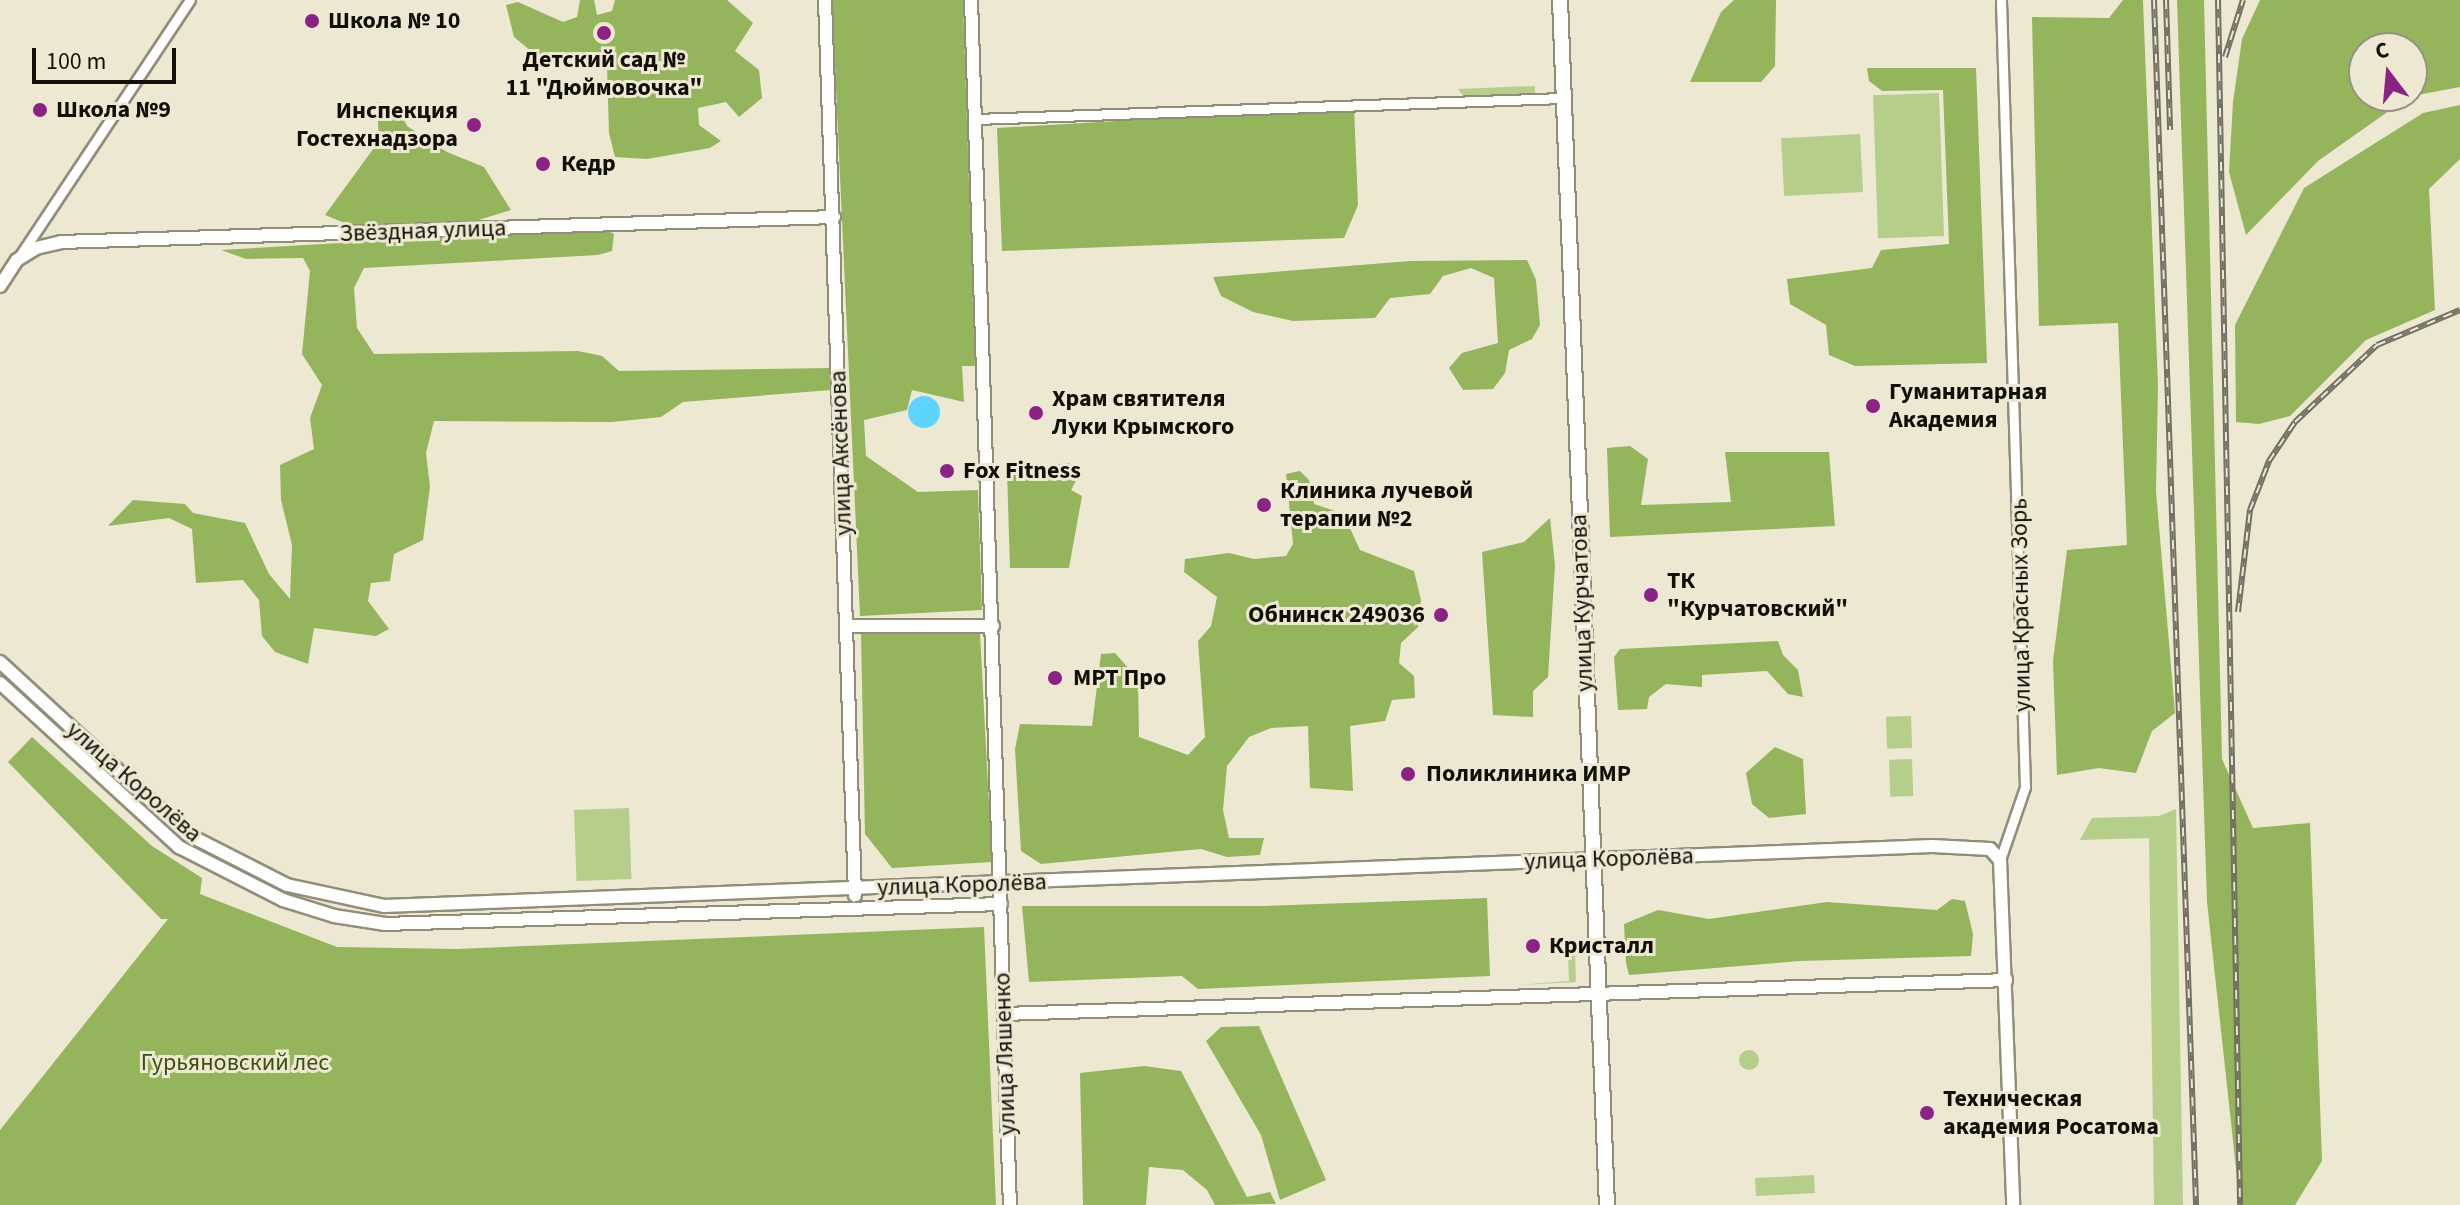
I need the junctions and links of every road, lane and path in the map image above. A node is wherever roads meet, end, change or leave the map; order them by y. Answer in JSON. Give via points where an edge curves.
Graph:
{"nodes":[{"id":1,"x":190,"y":0,"type":"edge"},
{"id":2,"x":825,"y":0,"type":"edge"},
{"id":3,"x":971,"y":0,"type":"edge"},
{"id":4,"x":1560,"y":0,"type":"edge"},
{"id":5,"x":2001,"y":0,"type":"edge"},
{"id":6,"x":1564,"y":98,"type":"junction"},
{"id":7,"x":976,"y":119,"type":"junction"},
{"id":8,"x":834,"y":217,"type":"junction"},
{"id":9,"x":17,"y":260,"type":"junction"},
{"id":10,"x":0,"y":286,"type":"edge"},
{"id":11,"x":847,"y":626,"type":"junction"},
{"id":12,"x":993,"y":626,"type":"junction"},
{"id":13,"x":0,"y":662,"type":"edge"},
{"id":14,"x":0,"y":683,"type":"edge"},
{"id":15,"x":1593,"y":860,"type":"junction"},
{"id":16,"x":2000,"y":860,"type":"junction"},
{"id":17,"x":1000,"y":883,"type":"junction"},
{"id":18,"x":855,"y":889,"type":"junction"},
{"id":19,"x":1001,"y":904,"type":"junction"},
{"id":20,"x":855,"y":906,"type":"junction"},
{"id":21,"x":2006,"y":980,"type":"junction"},
{"id":22,"x":1600,"y":992,"type":"junction"},
{"id":23,"x":1004,"y":1014,"type":"junction"},
{"id":24,"x":1010,"y":1205,"type":"edge"},
{"id":25,"x":1607,"y":1205,"type":"edge"},
{"id":26,"x":2013,"y":1205,"type":"edge"}],
"edges":[{"from":1,"to":9,"type":"street"},
{"from":2,"to":8,"type":"main road","name":"улица Аксёнова"},
{"from":3,"to":7,"type":"main road"},
{"from":4,"to":6,"type":"main road","name":"улица Курчатова"},
{"from":5,"to":16,"type":"street","name":"улица Красных Зорь","via":[[2025,787]]},
{"from":6,"to":7,"type":"street"},
{"from":6,"to":15,"type":"main road","name":"улица Курчатова"},
{"from":7,"to":12,"type":"main road"},
{"from":8,"to":9,"type":"main road","name":"Звёздная улица","via":[[61,242]]},
{"from":8,"to":11,"type":"main road","name":"улица Аксёнова"},
{"from":9,"to":10,"type":"main road"},
{"from":11,"to":12,"type":"main road"},
{"from":11,"to":18,"type":"main road","name":"улица Аксёнова"},
{"from":12,"to":17,"type":"main road"},
{"from":13,"to":18,"type":"main road","name":"улица Королёва","via":[[187,834],[287,885],[337,898],[427,906]]},
{"from":14,"to":20,"type":"main road","name":"улица Королёва","via":[[179,847],[283,900],[334,916],[385,924]]},
{"from":15,"to":16,"type":"main road","name":"улица Королёва","via":[[1972,846],[1990,849]]},
{"from":15,"to":17,"type":"main road","name":"улица Королёва"},
{"from":15,"to":22,"type":"main road","name":"улица Курчатова"},
{"from":16,"to":21,"type":"main road","name":"улица Красных Зорь"},
{"from":17,"to":18,"type":"main road","name":"улица Королёва"},
{"from":17,"to":19,"type":"main road"},
{"from":18,"to":20,"type":"main road","name":"улица Аксёнова"},
{"from":19,"to":20,"type":"main road","name":"улица Королёва"},
{"from":19,"to":23,"type":"main road","name":"улица Ляшенко"},
{"from":21,"to":22,"type":"main road"},
{"from":21,"to":26,"type":"main road","name":"улица Красных Зорь"},
{"from":22,"to":23,"type":"main road"},
{"from":22,"to":25,"type":"main road","name":"улица Курчатова"},
{"from":23,"to":24,"type":"main road","name":"улица Ляшенко"}]}
